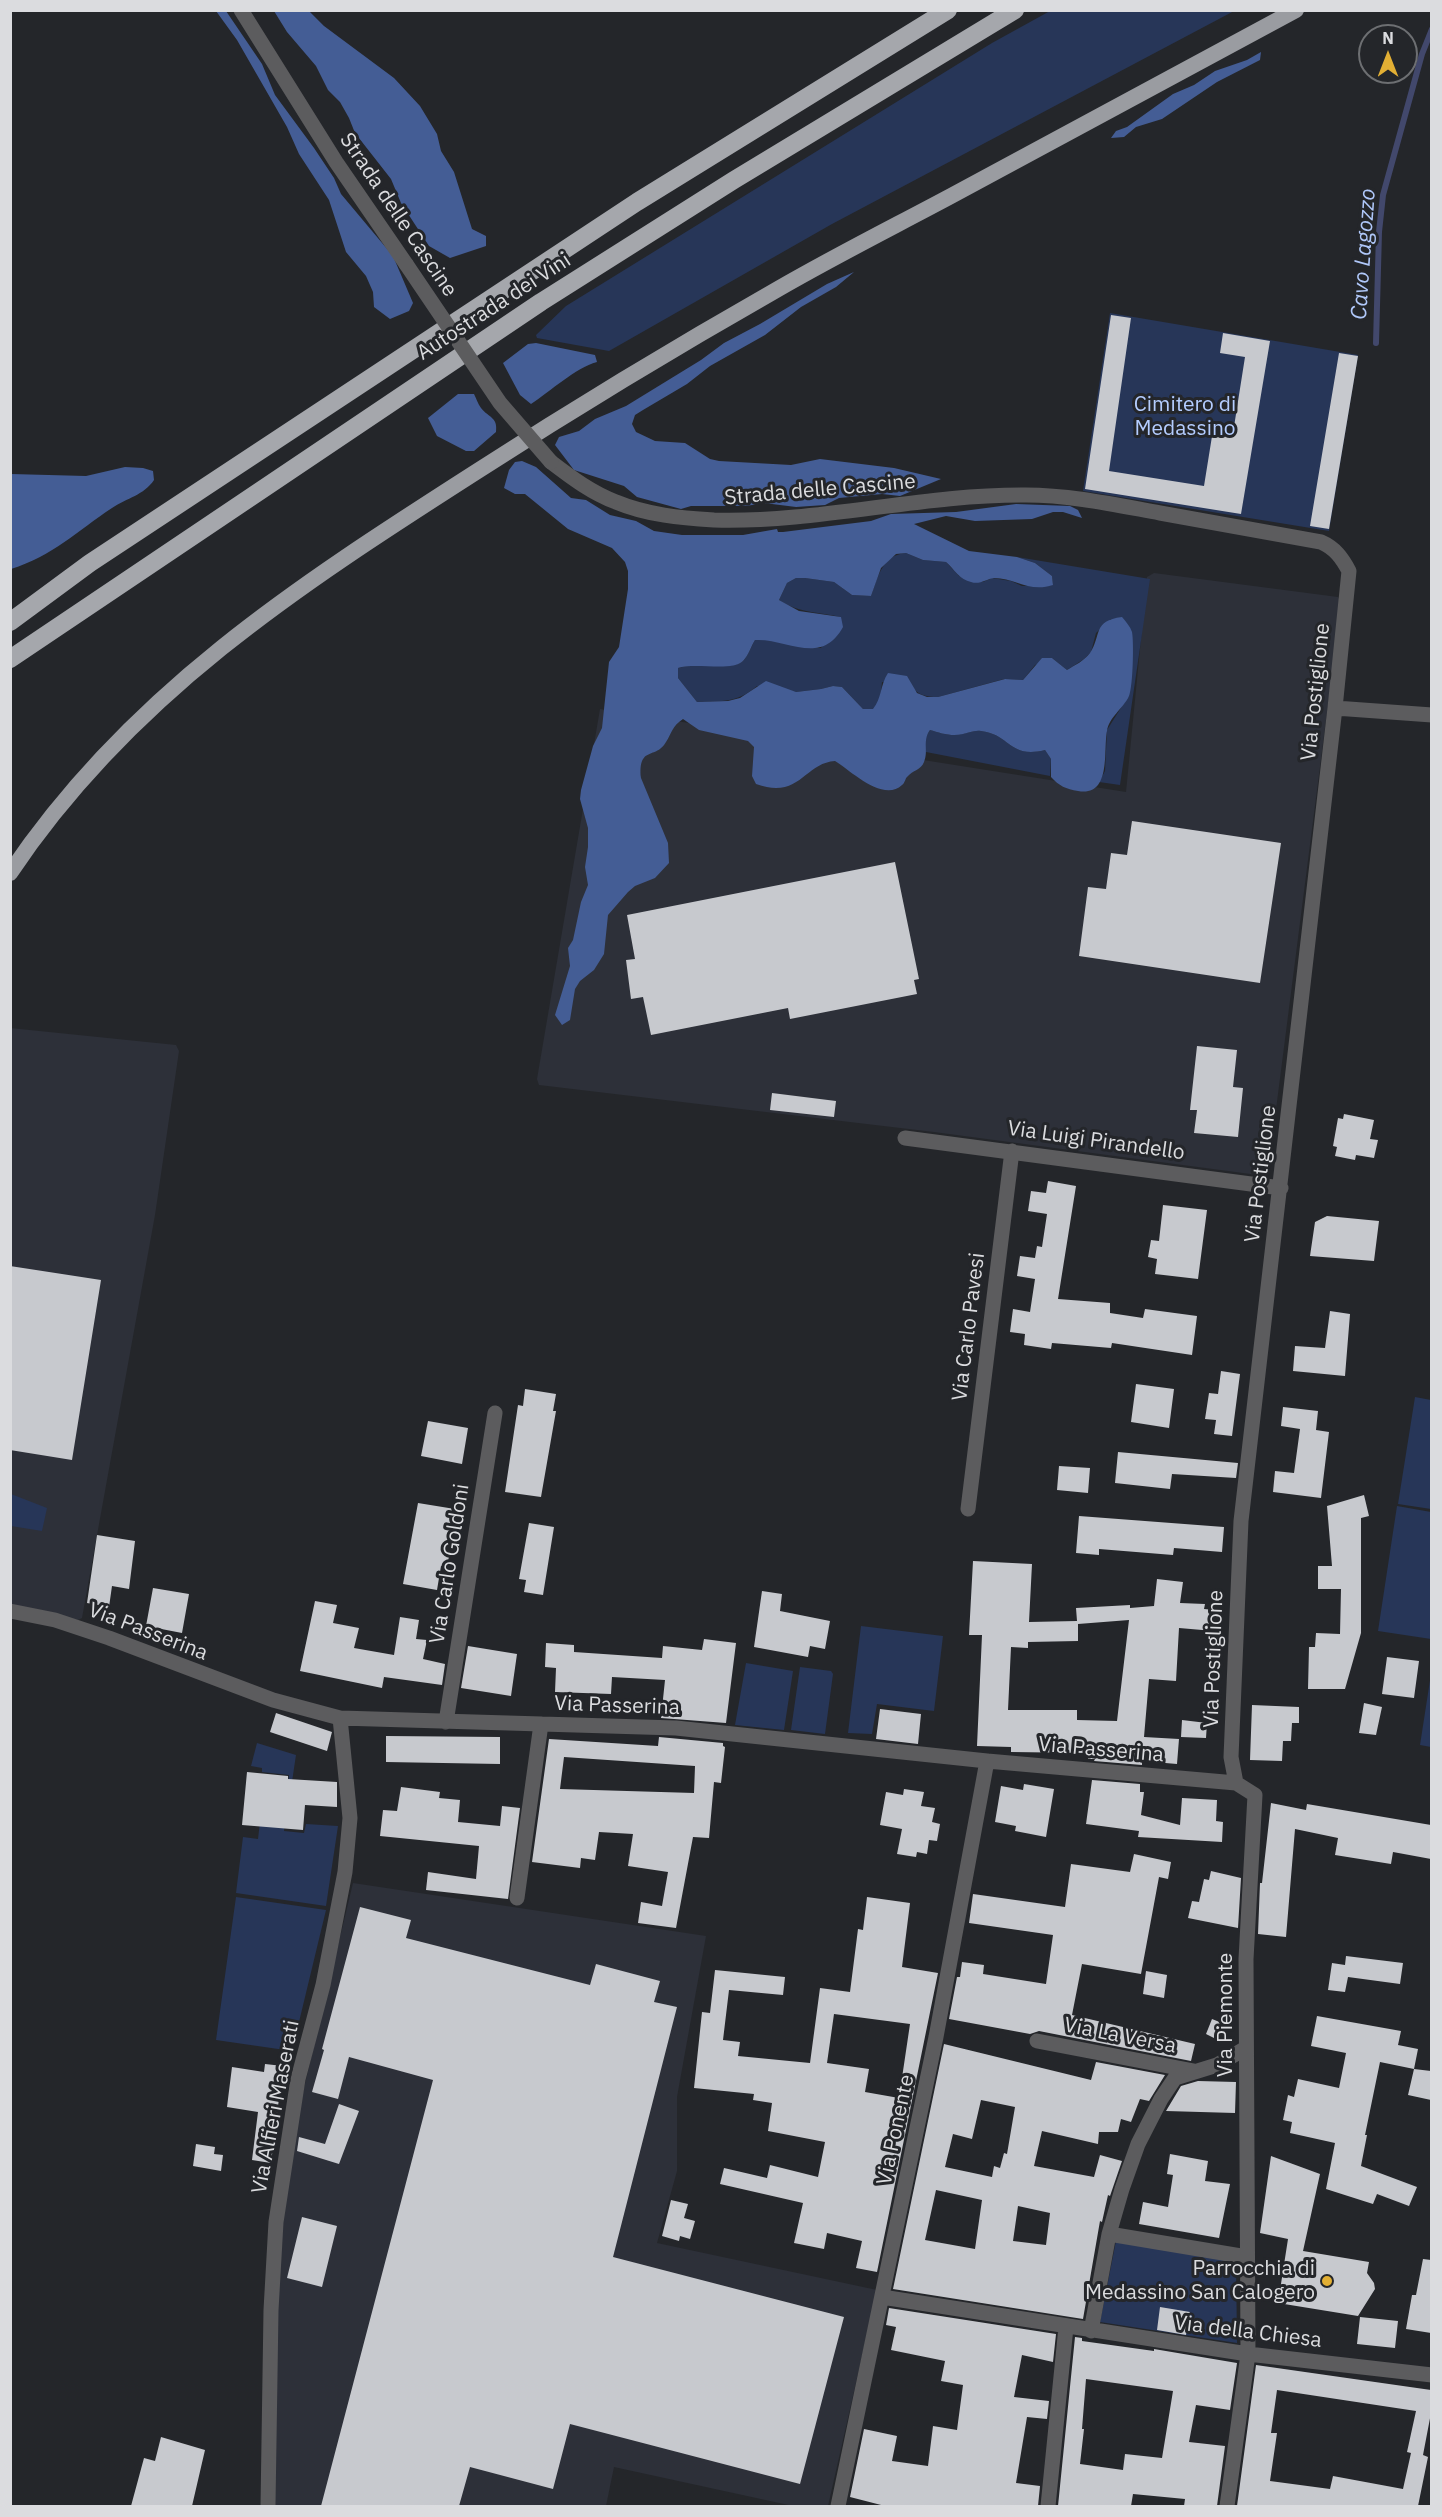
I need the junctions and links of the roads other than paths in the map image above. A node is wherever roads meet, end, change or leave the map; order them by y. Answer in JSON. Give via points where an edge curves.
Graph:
{"nodes":[{"id":1,"x":241,"y":10,"type":"edge"},
{"id":2,"x":948,"y":10,"type":"edge"},
{"id":3,"x":1015,"y":10,"type":"edge"},
{"id":4,"x":1296,"y":10,"type":"edge"},
{"id":5,"x":1349,"y":571,"type":"joint"},
{"id":6,"x":10,"y":622,"type":"edge"},
{"id":7,"x":10,"y":659,"type":"edge"},
{"id":8,"x":1335,"y":708,"type":"junction"},
{"id":9,"x":1431,"y":715,"type":"edge"},
{"id":10,"x":10,"y":873,"type":"edge"},
{"id":11,"x":905,"y":1138,"type":"dead end"},
{"id":12,"x":1012,"y":1151,"type":"junction"},
{"id":13,"x":1281,"y":1188,"type":"junction"},
{"id":14,"x":495,"y":1413,"type":"dead end"},
{"id":15,"x":968,"y":1509,"type":"dead end"},
{"id":16,"x":10,"y":1611,"type":"edge"},
{"id":17,"x":340,"y":1718,"type":"junction"},
{"id":18,"x":446,"y":1722,"type":"junction"},
{"id":19,"x":541,"y":1724,"type":"junction"},
{"id":20,"x":987,"y":1761,"type":"junction"},
{"id":21,"x":1236,"y":1782,"type":"junction"},
{"id":22,"x":517,"y":1898,"type":"dead end"},
{"id":23,"x":1037,"y":2041,"type":"dead end"},
{"id":24,"x":1246,"y":2048,"type":"junction"},
{"id":25,"x":1195,"y":2071,"type":"junction"},
{"id":26,"x":1109,"y":2234,"type":"junction"},
{"id":27,"x":1247,"y":2257,"type":"junction"},
{"id":28,"x":882,"y":2297,"type":"junction"},
{"id":29,"x":1066,"y":2327,"type":"junction"},
{"id":30,"x":1091,"y":2331,"type":"junction"},
{"id":31,"x":1248,"y":2354,"type":"junction"},
{"id":32,"x":1431,"y":2375,"type":"edge"},
{"id":33,"x":268,"y":2506,"type":"edge"},
{"id":34,"x":838,"y":2506,"type":"edge"},
{"id":35,"x":1048,"y":2506,"type":"edge"},
{"id":36,"x":1227,"y":2506,"type":"edge"}],
"edges":[{"from":1,"to":5,"type":"street","name":"Strada delle Cascine","bridge":true,"via":[[336,162],[500,403],[551,462],[595,493],[639,510],[716,520],[775,519],[974,498],[1054,496],[1321,542],[1340,555]]},
{"from":2,"to":6,"type":"highway","name":"Autostrada dei Vini","via":[[637,202],[90,563]]},
{"from":3,"to":7,"type":"highway","name":"Autostrada dei Vini","via":[[542,302]]},
{"from":4,"to":10,"type":"highway","via":[[780,287],[577,407],[342,559],[264,613],[174,686],[66,797]]},
{"from":5,"to":8,"type":"street","name":"Via Postiglione"},
{"from":8,"to":9,"type":"street"},
{"from":8,"to":13,"type":"street","name":"Via Postiglione"},
{"from":11,"to":12,"type":"street","name":"Via Luigi Pirandello"},
{"from":12,"to":13,"type":"street","name":"Via Luigi Pirandello"},
{"from":12,"to":15,"type":"street","name":"Via Carlo Pavesi"},
{"from":13,"to":21,"type":"street","name":"Via Postiglione","via":[[1241,1521],[1231,1757]]},
{"from":14,"to":18,"type":"street","name":"Via Carlo Goldoni"},
{"from":16,"to":17,"type":"street","name":"Via Passerina","via":[[55,1620],[273,1700]]},
{"from":17,"to":18,"type":"street","name":"Via Passerina"},
{"from":17,"to":33,"type":"street","name":"Via Alfieri Maserati","via":[[350,1818],[345,1872],[298,2079],[276,2222]]},
{"from":18,"to":19,"type":"street","name":"Via Passerina"},
{"from":19,"to":20,"type":"street","name":"Via Passerina","via":[[676,1728]]},
{"from":19,"to":22,"type":"street"},
{"from":20,"to":21,"type":"street","name":"Via Passerina"},
{"from":20,"to":28,"type":"street","name":"Via Ponente","via":[[936,2037]]},
{"from":21,"to":24,"type":"street","name":"Via Piemonte","via":[[1255,1795],[1246,1959]]},
{"from":23,"to":25,"type":"street","name":"Via La Versa"},
{"from":24,"to":25,"type":"street","via":[[1217,2065]]},
{"from":24,"to":27,"type":"street","name":"Via Piemonte"},
{"from":25,"to":26,"type":"street","via":[[1175,2078],[1161,2099],[1138,2144]]},
{"from":26,"to":27,"type":"street"},
{"from":26,"to":30,"type":"street"},
{"from":27,"to":31,"type":"street","name":"Via Piemonte"},
{"from":28,"to":29,"type":"street","name":"Via della Chiesa"},
{"from":28,"to":34,"type":"street","name":"Via Ponente"},
{"from":29,"to":30,"type":"street","name":"Via della Chiesa"},
{"from":29,"to":35,"type":"street"},
{"from":30,"to":31,"type":"street","name":"Via della Chiesa"},
{"from":31,"to":32,"type":"street","name":"Via della Chiesa"},
{"from":31,"to":36,"type":"street"}]}
